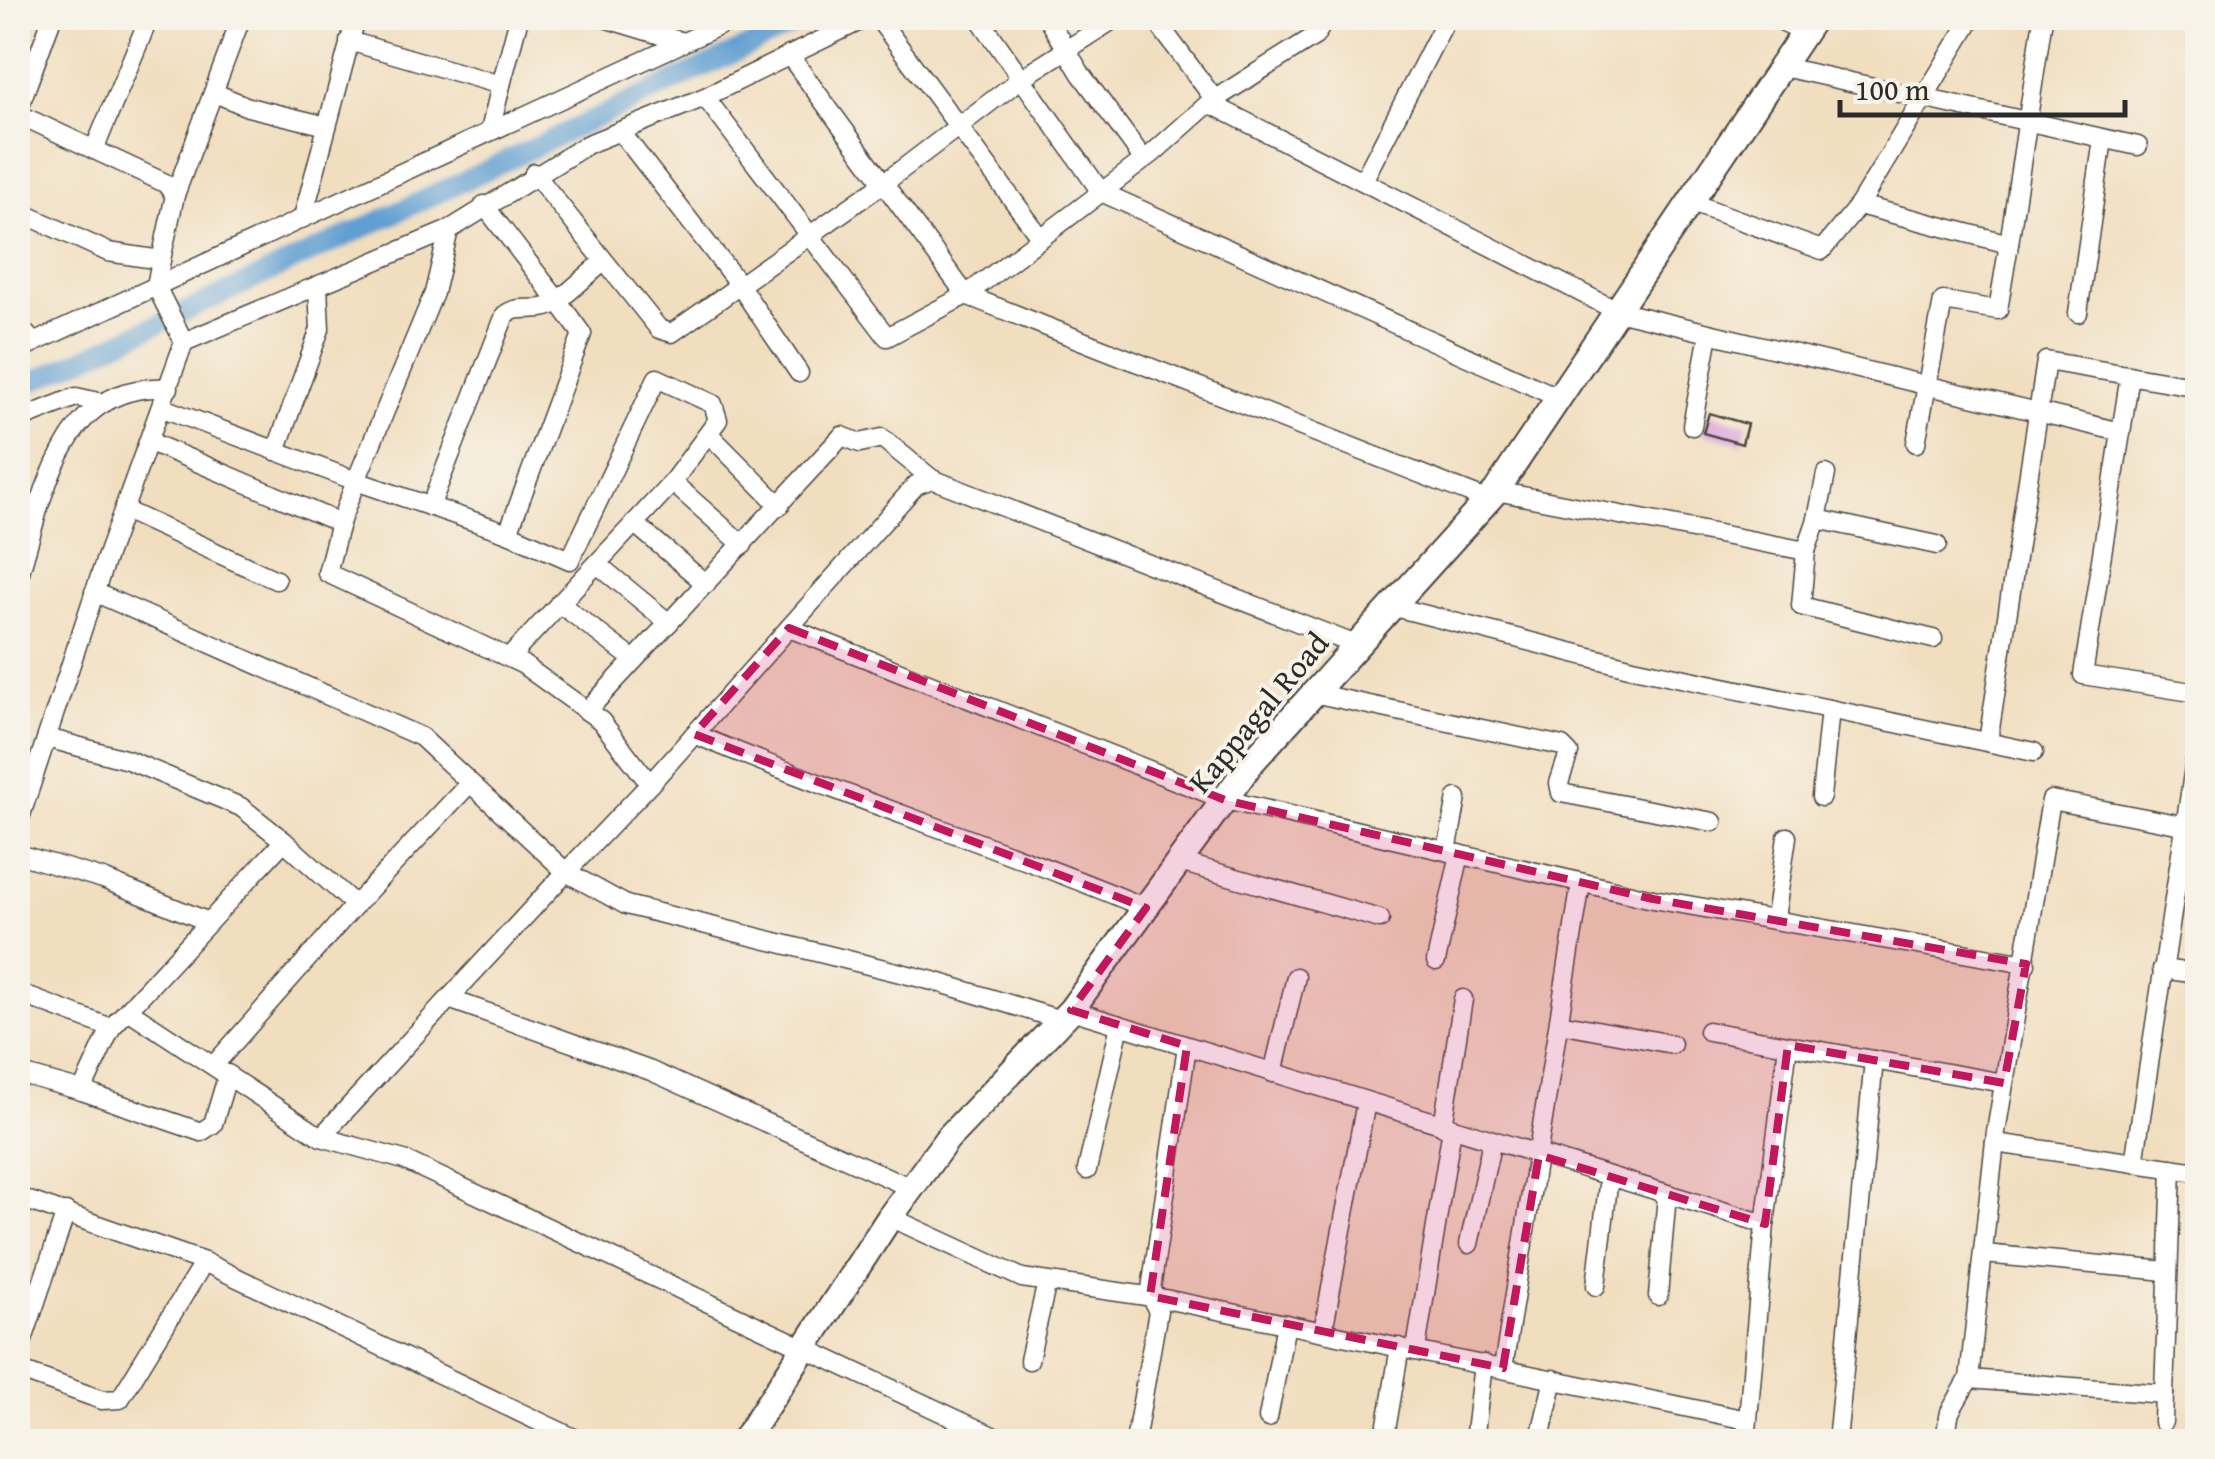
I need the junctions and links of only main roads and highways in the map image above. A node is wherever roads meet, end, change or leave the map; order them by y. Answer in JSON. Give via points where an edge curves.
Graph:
{"nodes":[{"id":1,"x":1809,"y":25,"type":"edge"},
{"id":2,"x":743,"y":1442,"type":"edge"}],
"edges":[{"from":1,"to":2,"type":"main road","name":"Kappagal Road","via":[[1491,495],[1225,800],[1066,1015],[946,1140]]}]}
